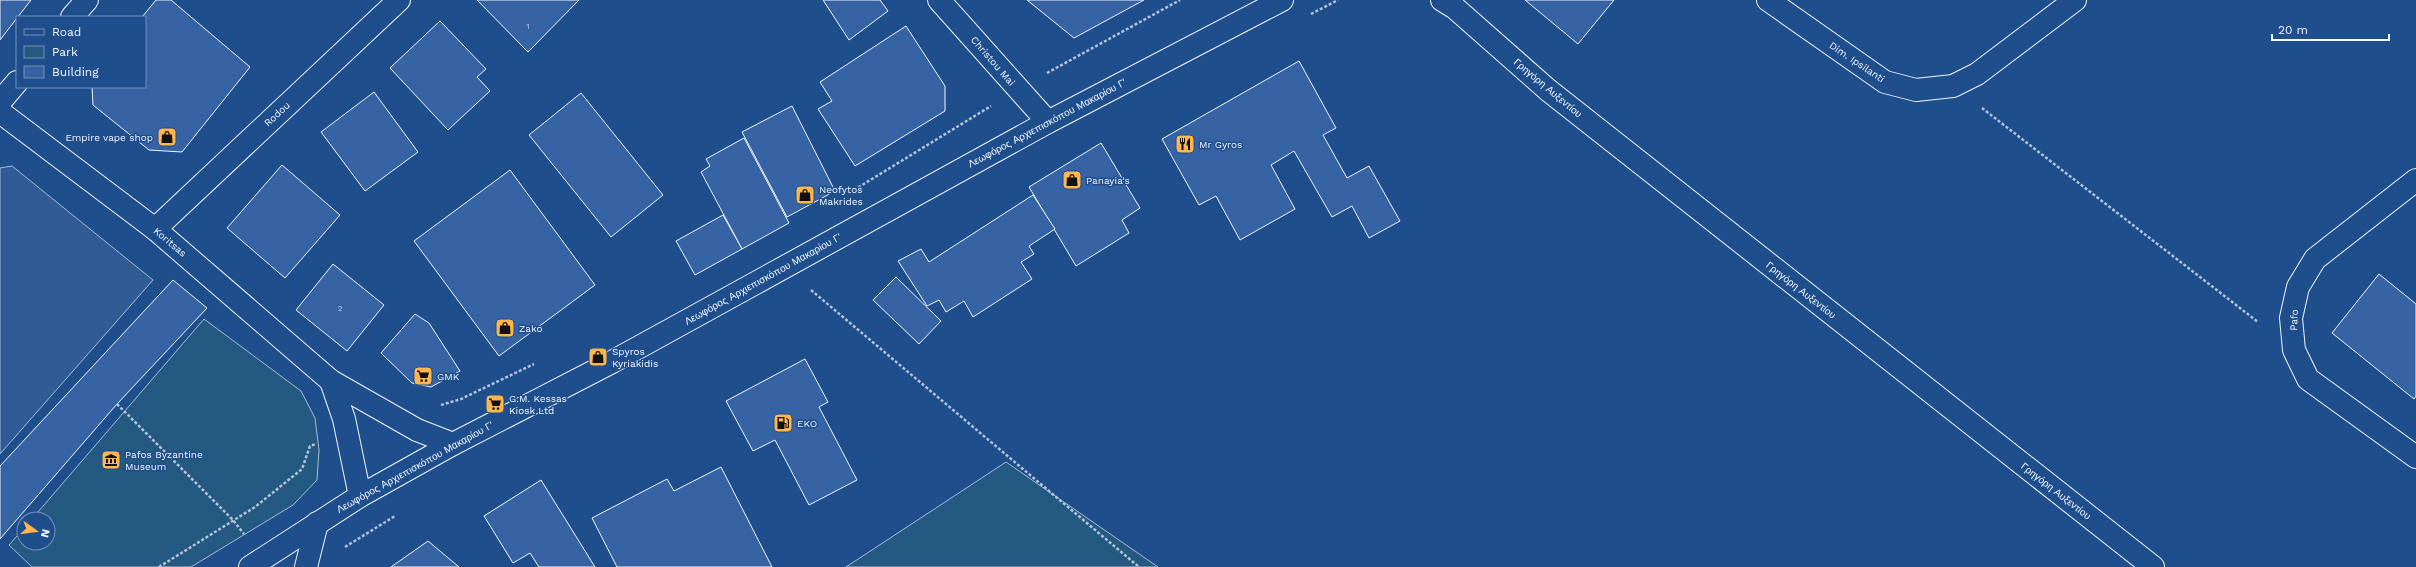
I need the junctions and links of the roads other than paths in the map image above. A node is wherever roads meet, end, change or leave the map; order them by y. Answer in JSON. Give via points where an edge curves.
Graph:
{"nodes":[{"id":1,"x":87,"y":0,"type":"edge"},
{"id":2,"x":399,"y":0,"type":"edge"},
{"id":3,"x":939,"y":0,"type":"edge"},
{"id":4,"x":1282,"y":0,"type":"edge"},
{"id":5,"x":1768,"y":0,"type":"edge"},
{"id":6,"x":2075,"y":0,"type":"edge"},
{"id":7,"x":1450,"y":3,"type":"edge"},
{"id":8,"x":73,"y":16,"type":"edge"},
{"id":9,"x":16,"y":83,"type":"edge"},
{"id":10,"x":0,"y":102,"type":"edge"},
{"id":11,"x":0,"y":112,"type":"edge"},
{"id":12,"x":1048,"y":122,"type":"junction"},
{"id":13,"x":2416,"y":180,"type":"edge"},
{"id":14,"x":155,"y":229,"type":"junction"},
{"id":15,"x":331,"y":381,"type":"junction"},
{"id":16,"x":453,"y":444,"type":"junction"},
{"id":17,"x":2416,"y":457,"type":"edge"},
{"id":18,"x":360,"y":496,"type":"junction"},
{"id":19,"x":317,"y":523,"type":"junction"},
{"id":20,"x":256,"y":562,"type":"edge"},
{"id":21,"x":306,"y":567,"type":"edge"},
{"id":22,"x":2152,"y":567,"type":"edge"}],
"edges":[{"from":1,"to":8,"type":"street"},
{"from":2,"to":14,"type":"street","name":"Rodou"},
{"from":3,"to":12,"type":"street","name":"Christou Mai"},
{"from":4,"to":12,"type":"street","name":"Λεωφόρος Αρχιεπισκόπου Μακαρίου Γ'"},
{"from":5,"to":6,"type":"street","name":"Dim. Ipsilanti","via":[[1884,82],[1916,90],[1953,86],[1977,74]]},
{"from":7,"to":22,"type":"street","name":"Γρηγόρη Αυξεντίου","via":[[1548,90]]},
{"from":9,"to":10,"type":"street"},
{"from":11,"to":14,"type":"street","name":"Koritsas"},
{"from":12,"to":16,"type":"street","name":"Λεωφόρος Αρχιεπισκόπου Μακαρίου Γ'","via":[[612,362]]},
{"from":13,"to":17,"type":"street","name":"Pafo","via":[[2315,259],[2298,287],[2292,318],[2294,350],[2308,379]]},
{"from":14,"to":15,"type":"street","name":"Koritsas"},
{"from":15,"to":16,"type":"street","name":"Koritsas","via":[[417,430]]},
{"from":15,"to":18,"type":"street","via":[[346,431]]},
{"from":16,"to":18,"type":"street","name":"Λεωφόρος Αρχιεπισκόπου Μακαρίου Γ'"},
{"from":18,"to":19,"type":"street","name":"Λεωφόρος Αρχιεπισκόπου Μακαρίου Γ'"},
{"from":19,"to":20,"type":"street","name":"Λεωφόρος Αρχιεπισκόπου Μακαρίου Γ'"},
{"from":19,"to":21,"type":"street"}]}
